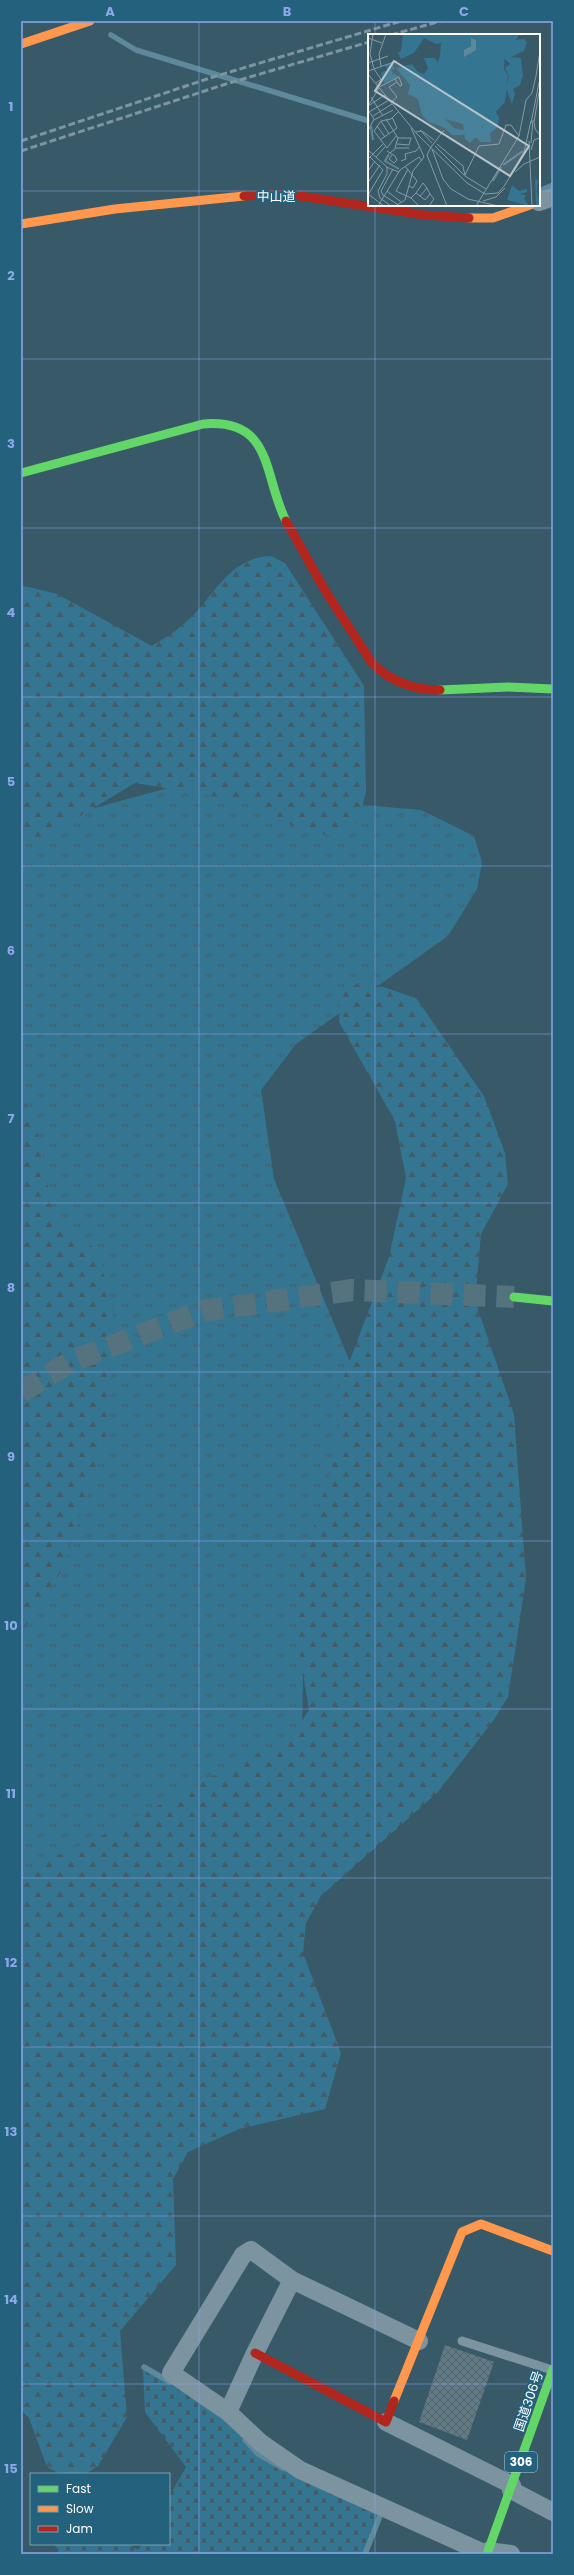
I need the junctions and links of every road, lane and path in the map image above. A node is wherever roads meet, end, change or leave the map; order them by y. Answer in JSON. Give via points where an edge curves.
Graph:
{"nodes":[{"id":1,"x":90,"y":21,"type":"edge"},
{"id":2,"x":21,"y":44,"type":"edge"},
{"id":3,"x":553,"y":197,"type":"edge"},
{"id":4,"x":540,"y":202,"type":"edge"},
{"id":5,"x":527,"y":206,"type":"edge"},
{"id":6,"x":21,"y":224,"type":"edge"},
{"id":7,"x":21,"y":472,"type":"edge"},
{"id":8,"x":553,"y":689,"type":"edge"},
{"id":9,"x":514,"y":1297,"type":"tunnel mouth"},
{"id":10,"x":553,"y":1301,"type":"edge"},
{"id":11,"x":553,"y":2251,"type":"edge"},
{"id":12,"x":292,"y":2280,"type":"junction"},
{"id":13,"x":462,"y":2340,"type":"dead end"},
{"id":14,"x":419,"y":2341,"type":"junction"},
{"id":15,"x":255,"y":2353,"type":"junction"},
{"id":16,"x":553,"y":2370,"type":"edge"},
{"id":17,"x":547,"y":2406,"type":"edge"},
{"id":18,"x":228,"y":2412,"type":"junction"},
{"id":19,"x":386,"y":2422,"type":"junction"},
{"id":20,"x":512,"y":2488,"type":"junction"},
{"id":21,"x":553,"y":2512,"type":"edge"},
{"id":22,"x":487,"y":2553,"type":"edge"},
{"id":23,"x":510,"y":2554,"type":"edge"}],
"edges":[{"from":1,"to":2,"type":"main road"},
{"from":3,"to":4,"type":"street"},
{"from":5,"to":6,"type":"main road","name":"中山道","via":[[494,218],[482,218],[424,215],[287,194],[115,209]]},
{"from":7,"to":8,"type":"main road","via":[[203,424],[220,422],[239,427],[253,438],[266,454],[276,501],[287,524],[363,652],[379,671],[401,682],[425,689],[527,686]]},
{"from":9,"to":10,"type":"main road"},
{"from":11,"to":14,"type":"main road","via":[[481,2224],[462,2232]]},
{"from":12,"to":14,"type":"street"},
{"from":12,"to":15,"type":"street"},
{"from":12,"to":18,"type":"street","via":[[251,2250],[242,2254],[171,2373]]},
{"from":13,"to":16,"type":"lane"},
{"from":14,"to":19,"type":"main road"},
{"from":15,"to":18,"type":"street"},
{"from":15,"to":19,"type":"main road"},
{"from":16,"to":17,"type":"main road","name":"国道306号","number":"306"},
{"from":17,"to":20,"type":"main road","name":"国道306号","number":"306"},
{"from":18,"to":22,"type":"street","via":[[261,2443],[300,2470]]},
{"from":19,"to":20,"type":"street"},
{"from":20,"to":21,"type":"street"},
{"from":20,"to":22,"type":"main road","name":"国道306号","number":"306"},
{"from":22,"to":23,"type":"street"}]}
